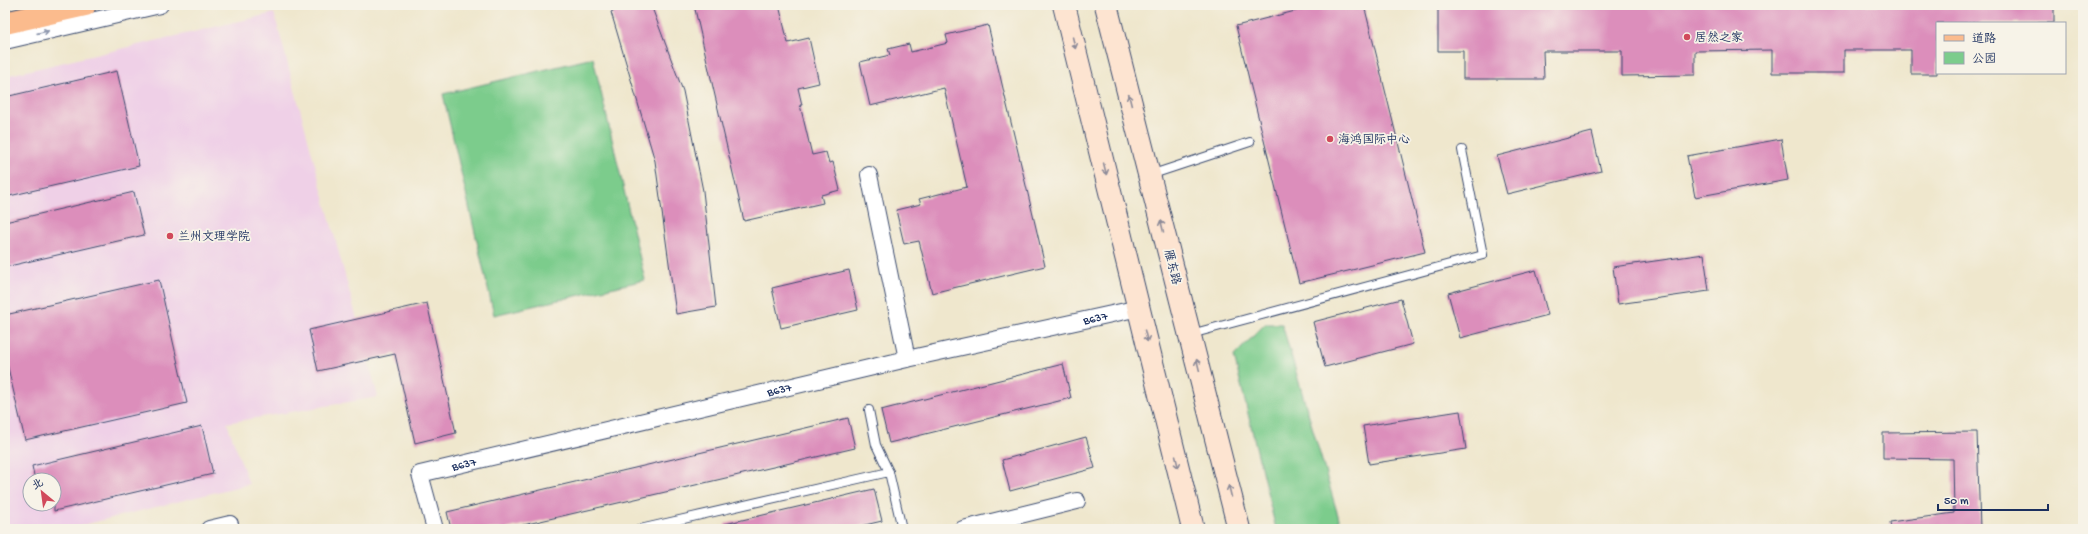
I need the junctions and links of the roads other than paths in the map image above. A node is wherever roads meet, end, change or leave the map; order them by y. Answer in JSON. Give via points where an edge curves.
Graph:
{"nodes":[{"id":1,"x":85,"y":5,"type":"edge"},
{"id":2,"x":160,"y":5,"type":"edge"},
{"id":3,"x":1064,"y":5,"type":"edge"},
{"id":4,"x":1106,"y":5,"type":"edge"},
{"id":5,"x":5,"y":23,"type":"edge"},
{"id":6,"x":5,"y":41,"type":"edge"},
{"id":7,"x":1250,"y":142,"type":"dead end"},
{"id":8,"x":1462,"y":150,"type":"dead end"},
{"id":9,"x":869,"y":175,"type":"dead end"},
{"id":10,"x":1149,"y":175,"type":"junction"},
{"id":11,"x":1139,"y":308,"type":"junction"},
{"id":12,"x":1190,"y":334,"type":"junction"},
{"id":13,"x":907,"y":359,"type":"junction"},
{"id":14,"x":869,"y":410,"type":"dead end"},
{"id":15,"x":889,"y":472,"type":"junction"},
{"id":16,"x":1077,"y":501,"type":"dead end"},
{"id":17,"x":209,"y":529,"type":"edge"},
{"id":18,"x":231,"y":529,"type":"edge"},
{"id":19,"x":435,"y":529,"type":"edge"},
{"id":20,"x":640,"y":529,"type":"edge"},
{"id":21,"x":902,"y":529,"type":"edge"},
{"id":22,"x":963,"y":529,"type":"edge"},
{"id":23,"x":1193,"y":529,"type":"edge"},
{"id":24,"x":1239,"y":529,"type":"edge"}],
"edges":[{"from":1,"to":5,"type":"main road"},
{"from":6,"to":2,"type":"street","one_way":true},
{"from":3,"to":11,"type":"main road","one_way":true},
{"from":10,"to":4,"type":"main road","name":"雁东路","one_way":true},
{"from":7,"to":10,"type":"lane"},
{"from":8,"to":12,"type":"lane","via":[[1483,255]]},
{"from":9,"to":13,"type":"street"},
{"from":12,"to":10,"type":"main road","name":"雁东路","one_way":true},
{"from":11,"to":13,"type":"street","name":"B637"},
{"from":11,"to":23,"type":"main road","one_way":true},
{"from":24,"to":12,"type":"main road","name":"雁东路","one_way":true},
{"from":13,"to":19,"type":"street","name":"B637","via":[[420,474]]},
{"from":14,"to":15,"type":"lane","via":[[876,445]]},
{"from":15,"to":20,"type":"lane"},
{"from":15,"to":21,"type":"lane"},
{"from":16,"to":22,"type":"street"},
{"from":17,"to":18,"type":"street","via":[[230,524]]}]}
